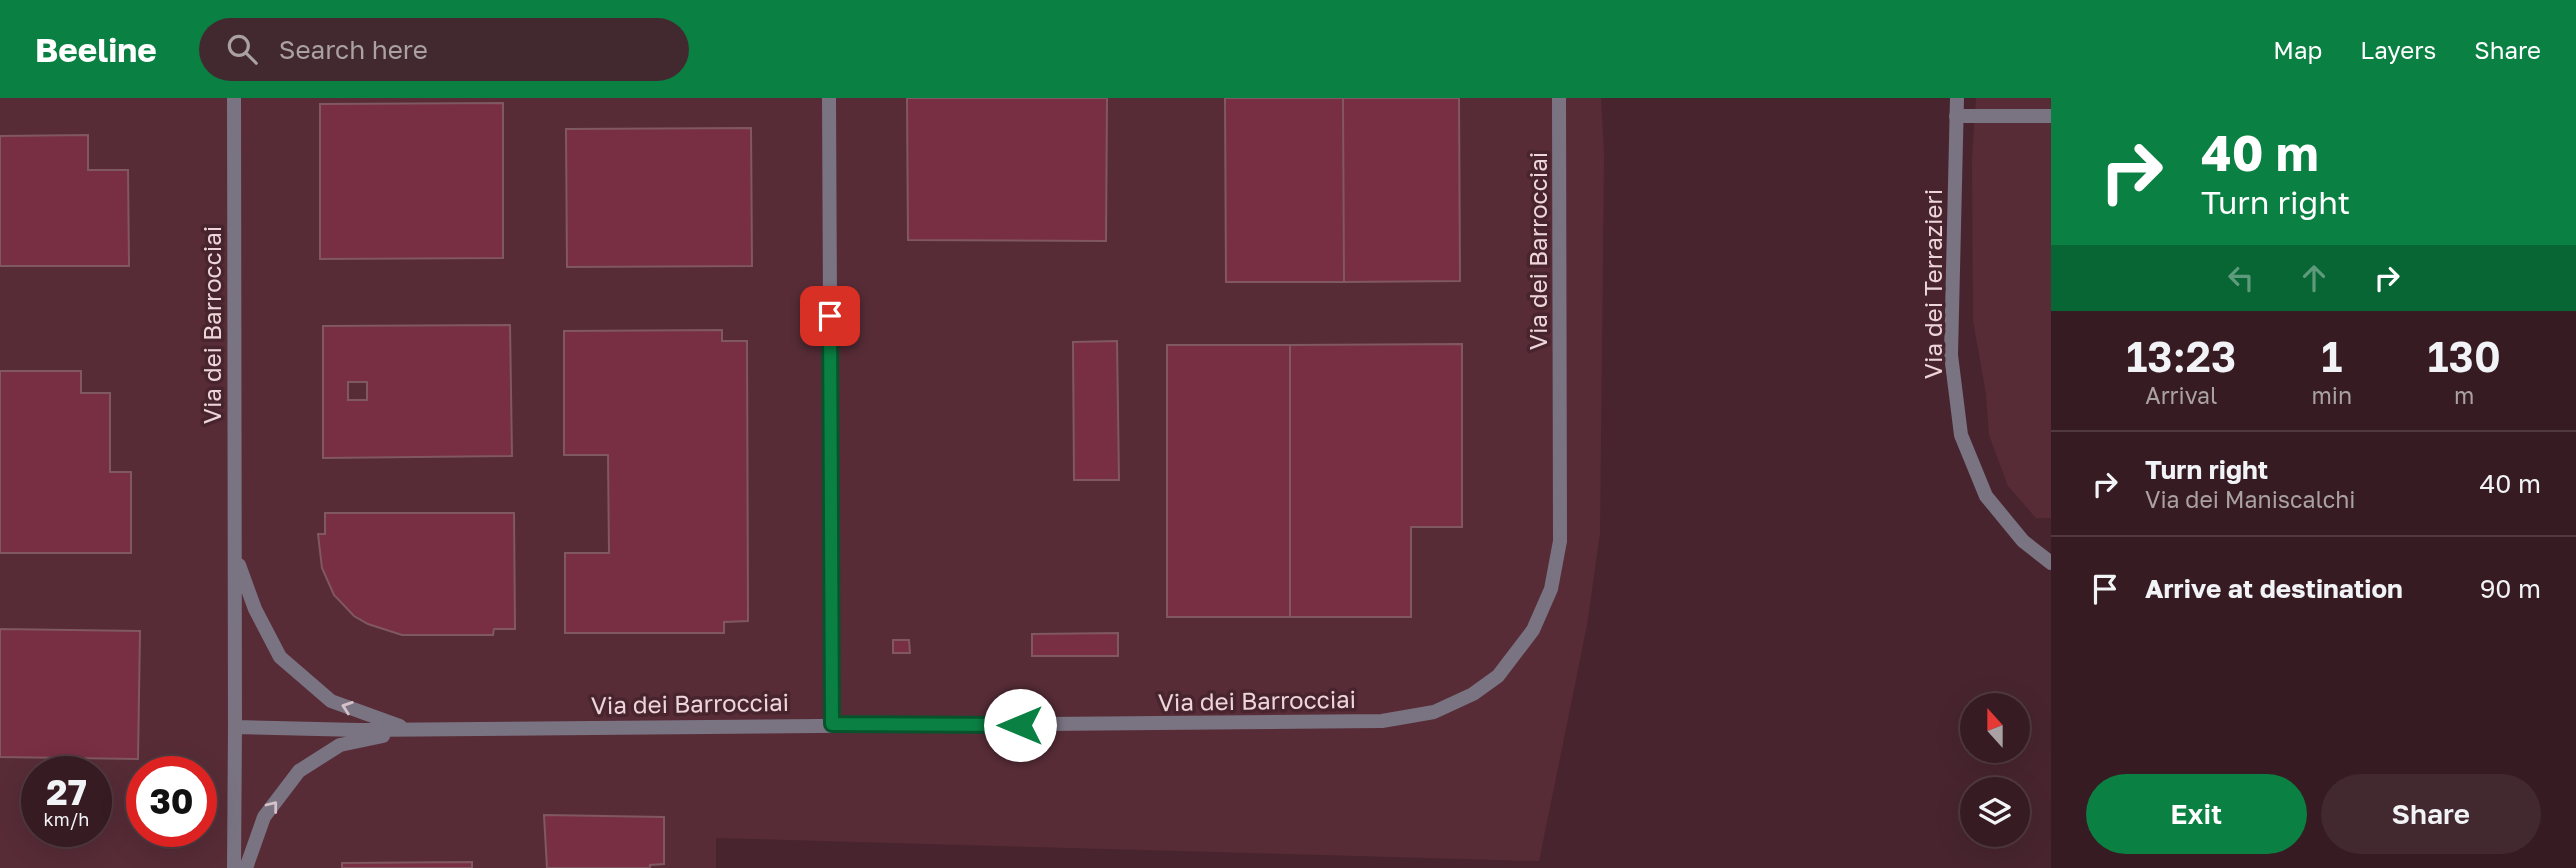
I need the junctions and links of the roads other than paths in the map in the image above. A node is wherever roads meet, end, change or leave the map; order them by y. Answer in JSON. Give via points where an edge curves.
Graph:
{"nodes":[{"id":1,"x":234,"y":98,"type":"edge"},
{"id":2,"x":829,"y":98,"type":"edge"},
{"id":3,"x":1559,"y":98,"type":"edge"},
{"id":4,"x":1957,"y":98,"type":"edge"},
{"id":5,"x":1956,"y":116,"type":"junction"},
{"id":6,"x":2051,"y":116,"type":"edge"},
{"id":7,"x":235,"y":553,"type":"junction"},
{"id":8,"x":2051,"y":563,"type":"edge"},
{"id":9,"x":832,"y":724,"type":"junction"},
{"id":10,"x":235,"y":727,"type":"junction"},
{"id":11,"x":412,"y":730,"type":"junction"},
{"id":12,"x":234,"y":868,"type":"edge"},
{"id":13,"x":247,"y":868,"type":"edge"}],
"edges":[{"from":1,"to":7,"type":"street","name":"Via dei Barrocciai"},
{"from":2,"to":9,"type":"street"},
{"from":3,"to":9,"type":"street","name":"Via dei Barrocciai","via":[[1560,541],[1551,589],[1533,630],[1499,676],[1434,712],[1381,721]]},
{"from":4,"to":5,"type":"street","name":"Via dei Terrazieri"},
{"from":5,"to":6,"type":"street"},
{"from":5,"to":8,"type":"street","name":"Via dei Terrazieri","via":[[1951,355],[1961,435],[1986,496],[2023,541]]},
{"from":7,"to":10,"type":"street","name":"Via dei Barrocciai"},
{"from":11,"to":7,"type":"street","name":"Via dei Barrocciai","one_way":true,"via":[[331,701],[280,657],[255,609]]},
{"from":9,"to":11,"type":"street","name":"Via dei Barrocciai"},
{"from":10,"to":11,"type":"street","name":"Via dei Barrocciai"},
{"from":10,"to":12,"type":"street"},
{"from":13,"to":11,"type":"street","name":"Via dei Barrocciai","one_way":true,"via":[[264,817],[299,771],[340,745]]}]}
